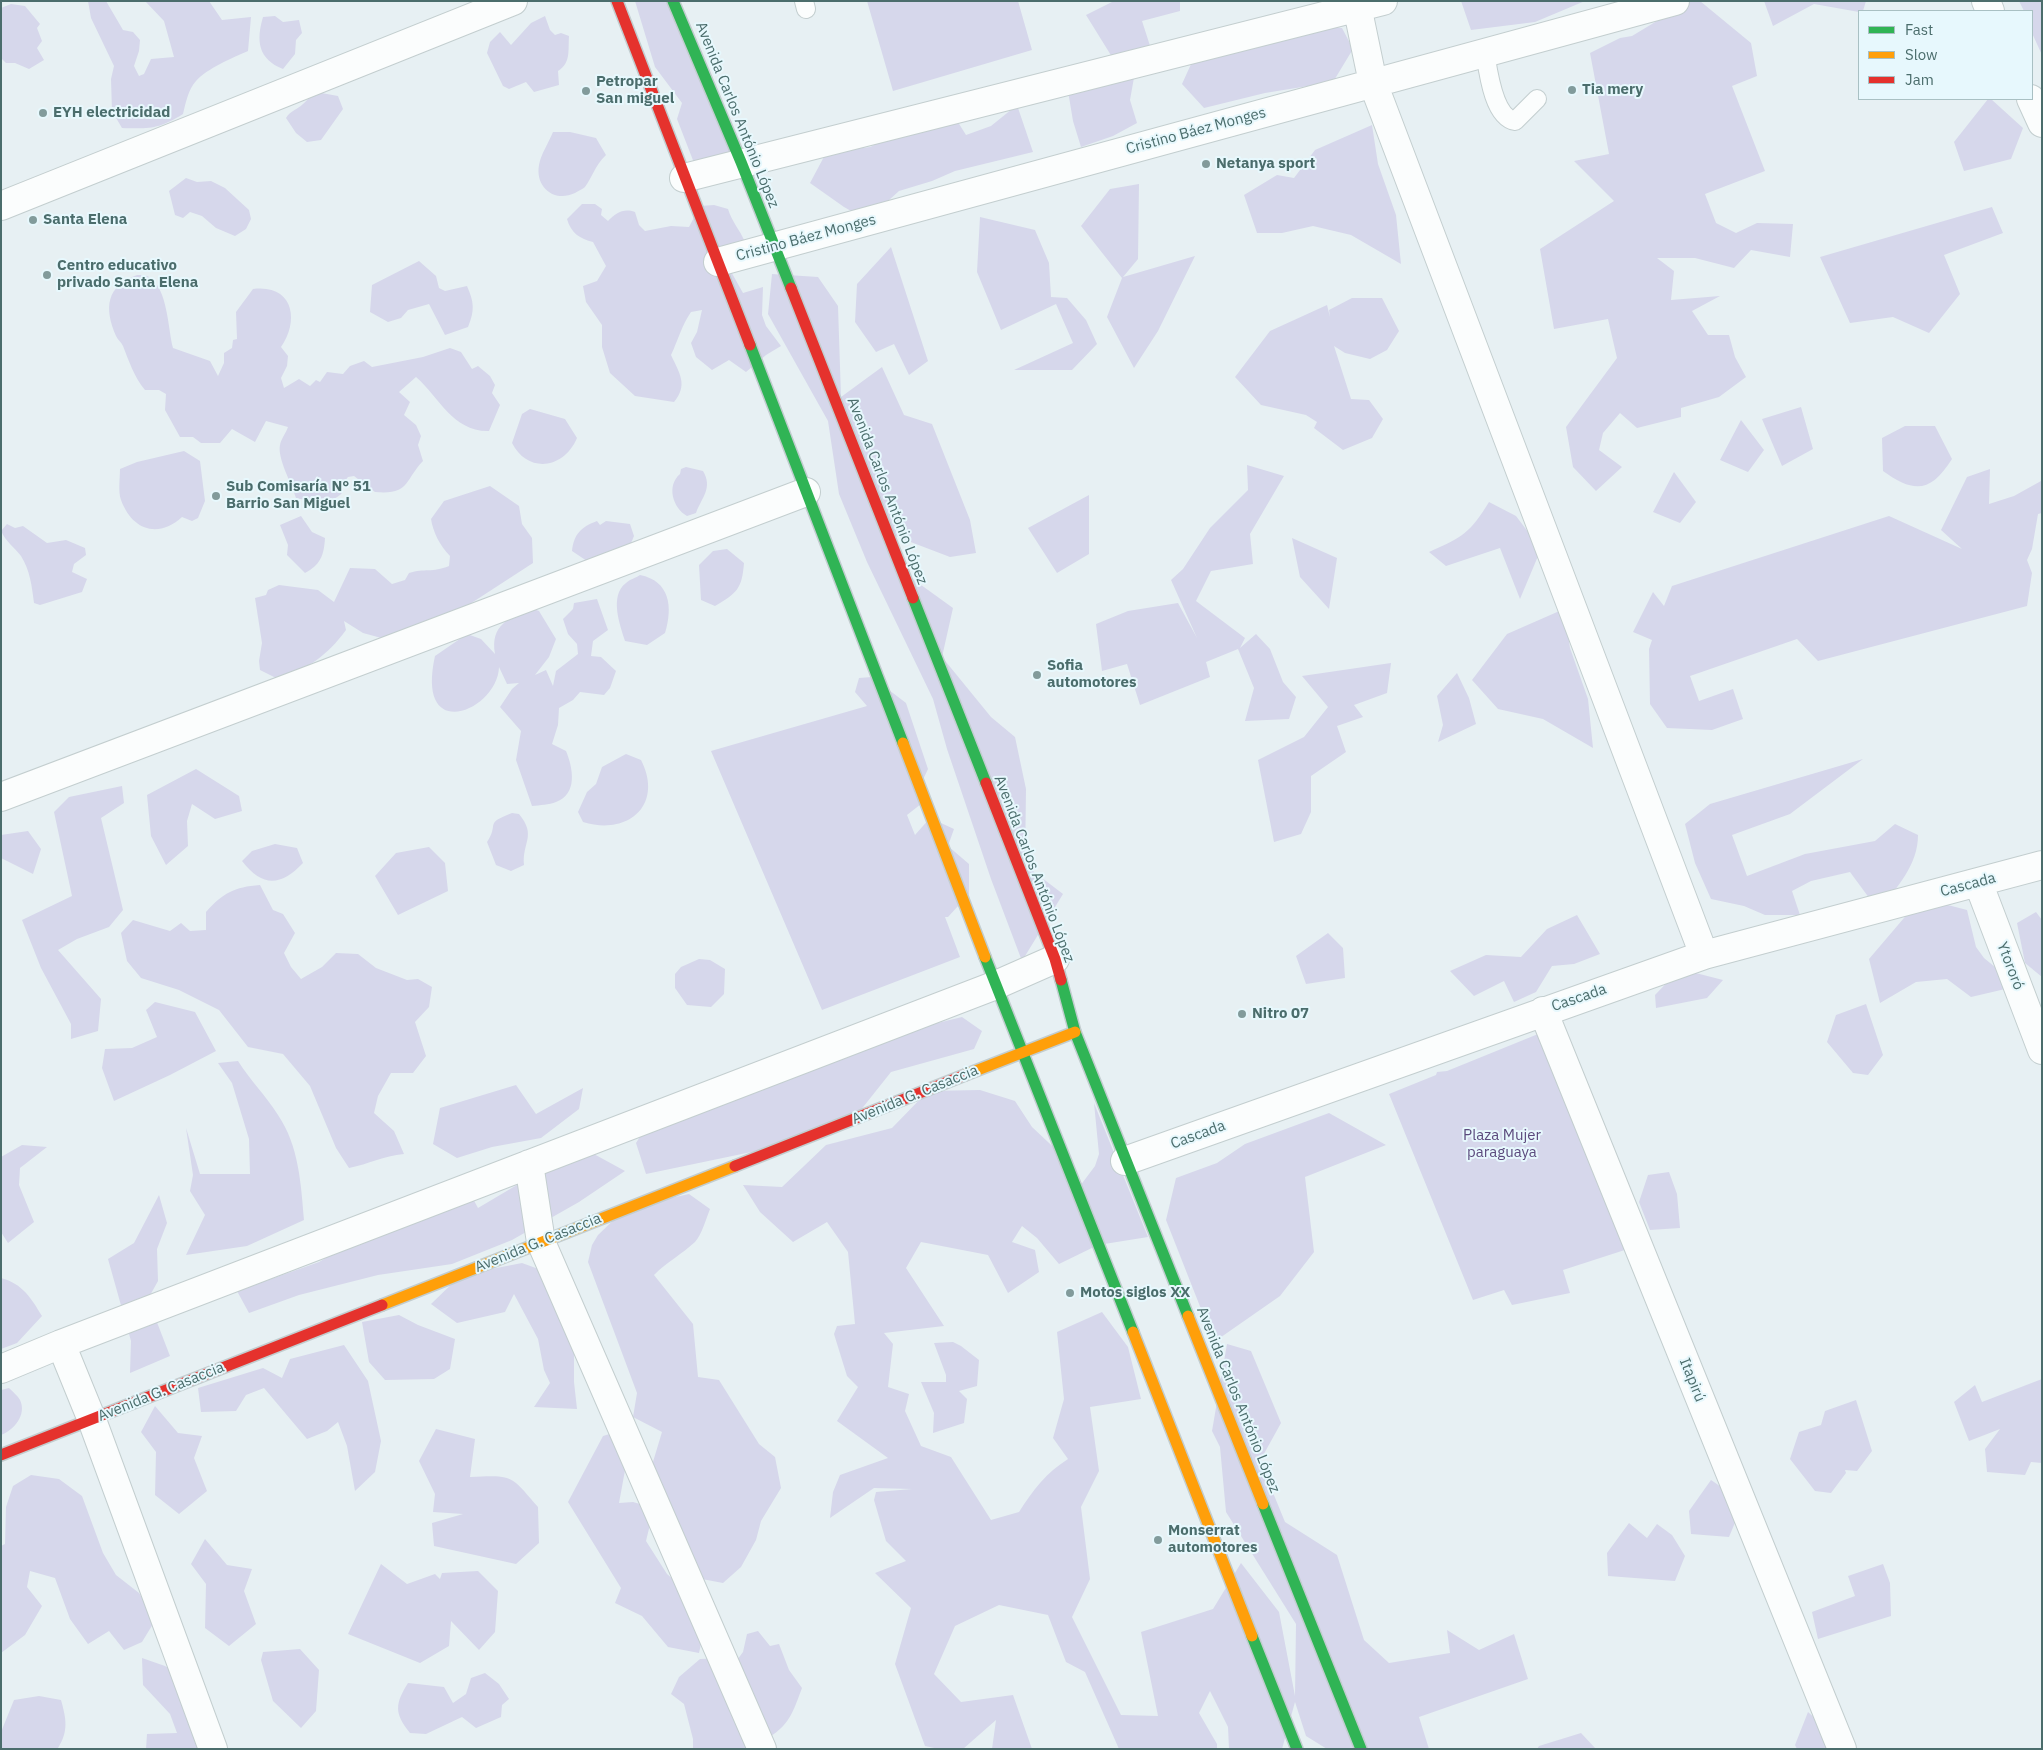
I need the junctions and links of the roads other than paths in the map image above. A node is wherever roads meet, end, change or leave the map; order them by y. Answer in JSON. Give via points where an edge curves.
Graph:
{"nodes":[{"id":1,"x":513,"y":1,"type":"edge"},
{"id":2,"x":617,"y":1,"type":"edge"},
{"id":3,"x":674,"y":1,"type":"edge"},
{"id":4,"x":1675,"y":1,"type":"edge"},
{"id":5,"x":1366,"y":3,"type":"edge"},
{"id":6,"x":1485,"y":52,"type":"junction"},
{"id":7,"x":1373,"y":83,"type":"junction"},
{"id":8,"x":1537,"y":99,"type":"dead end"},
{"id":9,"x":2030,"y":100,"type":"edge"},
{"id":10,"x":2042,"y":123,"type":"edge"},
{"id":11,"x":741,"y":162,"type":"junction"},
{"id":12,"x":684,"y":178,"type":"junction"},
{"id":13,"x":1,"y":206,"type":"edge"},
{"id":14,"x":774,"y":246,"type":"junction"},
{"id":15,"x":718,"y":262,"type":"junction"},
{"id":16,"x":806,"y":492,"type":"junction"},
{"id":17,"x":1,"y":797,"type":"edge"},
{"id":18,"x":2042,"y":865,"type":"edge"},
{"id":19,"x":1978,"y":882,"type":"junction"},
{"id":20,"x":1704,"y":955,"type":"junction"},
{"id":21,"x":1055,"y":959,"type":"junction"},
{"id":22,"x":996,"y":984,"type":"junction"},
{"id":23,"x":1543,"y":1011,"type":"junction"},
{"id":24,"x":1074,"y":1032,"type":"junction"},
{"id":25,"x":2042,"y":1050,"type":"edge"},
{"id":26,"x":1022,"y":1052,"type":"junction"},
{"id":27,"x":1125,"y":1160,"type":"junction"},
{"id":28,"x":529,"y":1164,"type":"junction"},
{"id":29,"x":541,"y":1242,"type":"junction"},
{"id":30,"x":61,"y":1344,"type":"junction"},
{"id":31,"x":1,"y":1369,"type":"edge"},
{"id":32,"x":92,"y":1420,"type":"junction"},
{"id":33,"x":1,"y":1455,"type":"edge"},
{"id":34,"x":213,"y":1749,"type":"edge"},
{"id":35,"x":762,"y":1749,"type":"edge"},
{"id":36,"x":1297,"y":1749,"type":"edge"},
{"id":37,"x":1361,"y":1749,"type":"edge"},
{"id":38,"x":1842,"y":1749,"type":"edge"}],
"edges":[{"from":1,"to":13,"type":"street"},
{"from":2,"to":12,"type":"main road"},
{"from":3,"to":11,"type":"main road","name":"Avenida Carlos António López"},
{"from":4,"to":6,"type":"street","name":"Cristino Báez Monges"},
{"from":5,"to":7,"type":"street"},
{"from":5,"to":11,"type":"street"},
{"from":6,"to":7,"type":"street","name":"Cristino Báez Monges"},
{"from":6,"to":8,"type":"lane","via":[[1492,92],[1509,120],[1515,120]]},
{"from":7,"to":14,"type":"street","name":"Cristino Báez Monges"},
{"from":7,"to":20,"type":"street"},
{"from":9,"to":10,"type":"street"},
{"from":11,"to":12,"type":"street"},
{"from":11,"to":14,"type":"main road","name":"Avenida Carlos António López"},
{"from":12,"to":15,"type":"main road"},
{"from":14,"to":15,"type":"street","name":"Cristino Báez Monges"},
{"from":14,"to":21,"type":"main road","name":"Avenida Carlos António López"},
{"from":15,"to":16,"type":"main road"},
{"from":16,"to":17,"type":"street"},
{"from":16,"to":22,"type":"main road"},
{"from":18,"to":19,"type":"street","name":"Cascada"},
{"from":19,"to":20,"type":"street","name":"Cascada"},
{"from":19,"to":25,"type":"street","name":"Ytororó"},
{"from":20,"to":23,"type":"street","name":"Cascada"},
{"from":21,"to":22,"type":"street"},
{"from":21,"to":24,"type":"main road","name":"Avenida Carlos António López"},
{"from":22,"to":26,"type":"main road"},
{"from":22,"to":28,"type":"street"},
{"from":23,"to":27,"type":"street","name":"Cascada"},
{"from":23,"to":38,"type":"street","name":"Itapirú"},
{"from":24,"to":26,"type":"main road","name":"Avenida G. Casaccia"},
{"from":24,"to":27,"type":"main road","name":"Avenida Carlos António López"},
{"from":26,"to":29,"type":"main road","name":"Avenida G. Casaccia"},
{"from":26,"to":36,"type":"main road"},
{"from":27,"to":37,"type":"main road","name":"Avenida Carlos António López"},
{"from":28,"to":29,"type":"street"},
{"from":28,"to":30,"type":"street"},
{"from":29,"to":32,"type":"main road","name":"Avenida G. Casaccia"},
{"from":29,"to":35,"type":"street"},
{"from":30,"to":31,"type":"street"},
{"from":30,"to":32,"type":"street"},
{"from":32,"to":33,"type":"main road","name":"Avenida G. Casaccia"},
{"from":32,"to":34,"type":"street"}]}
